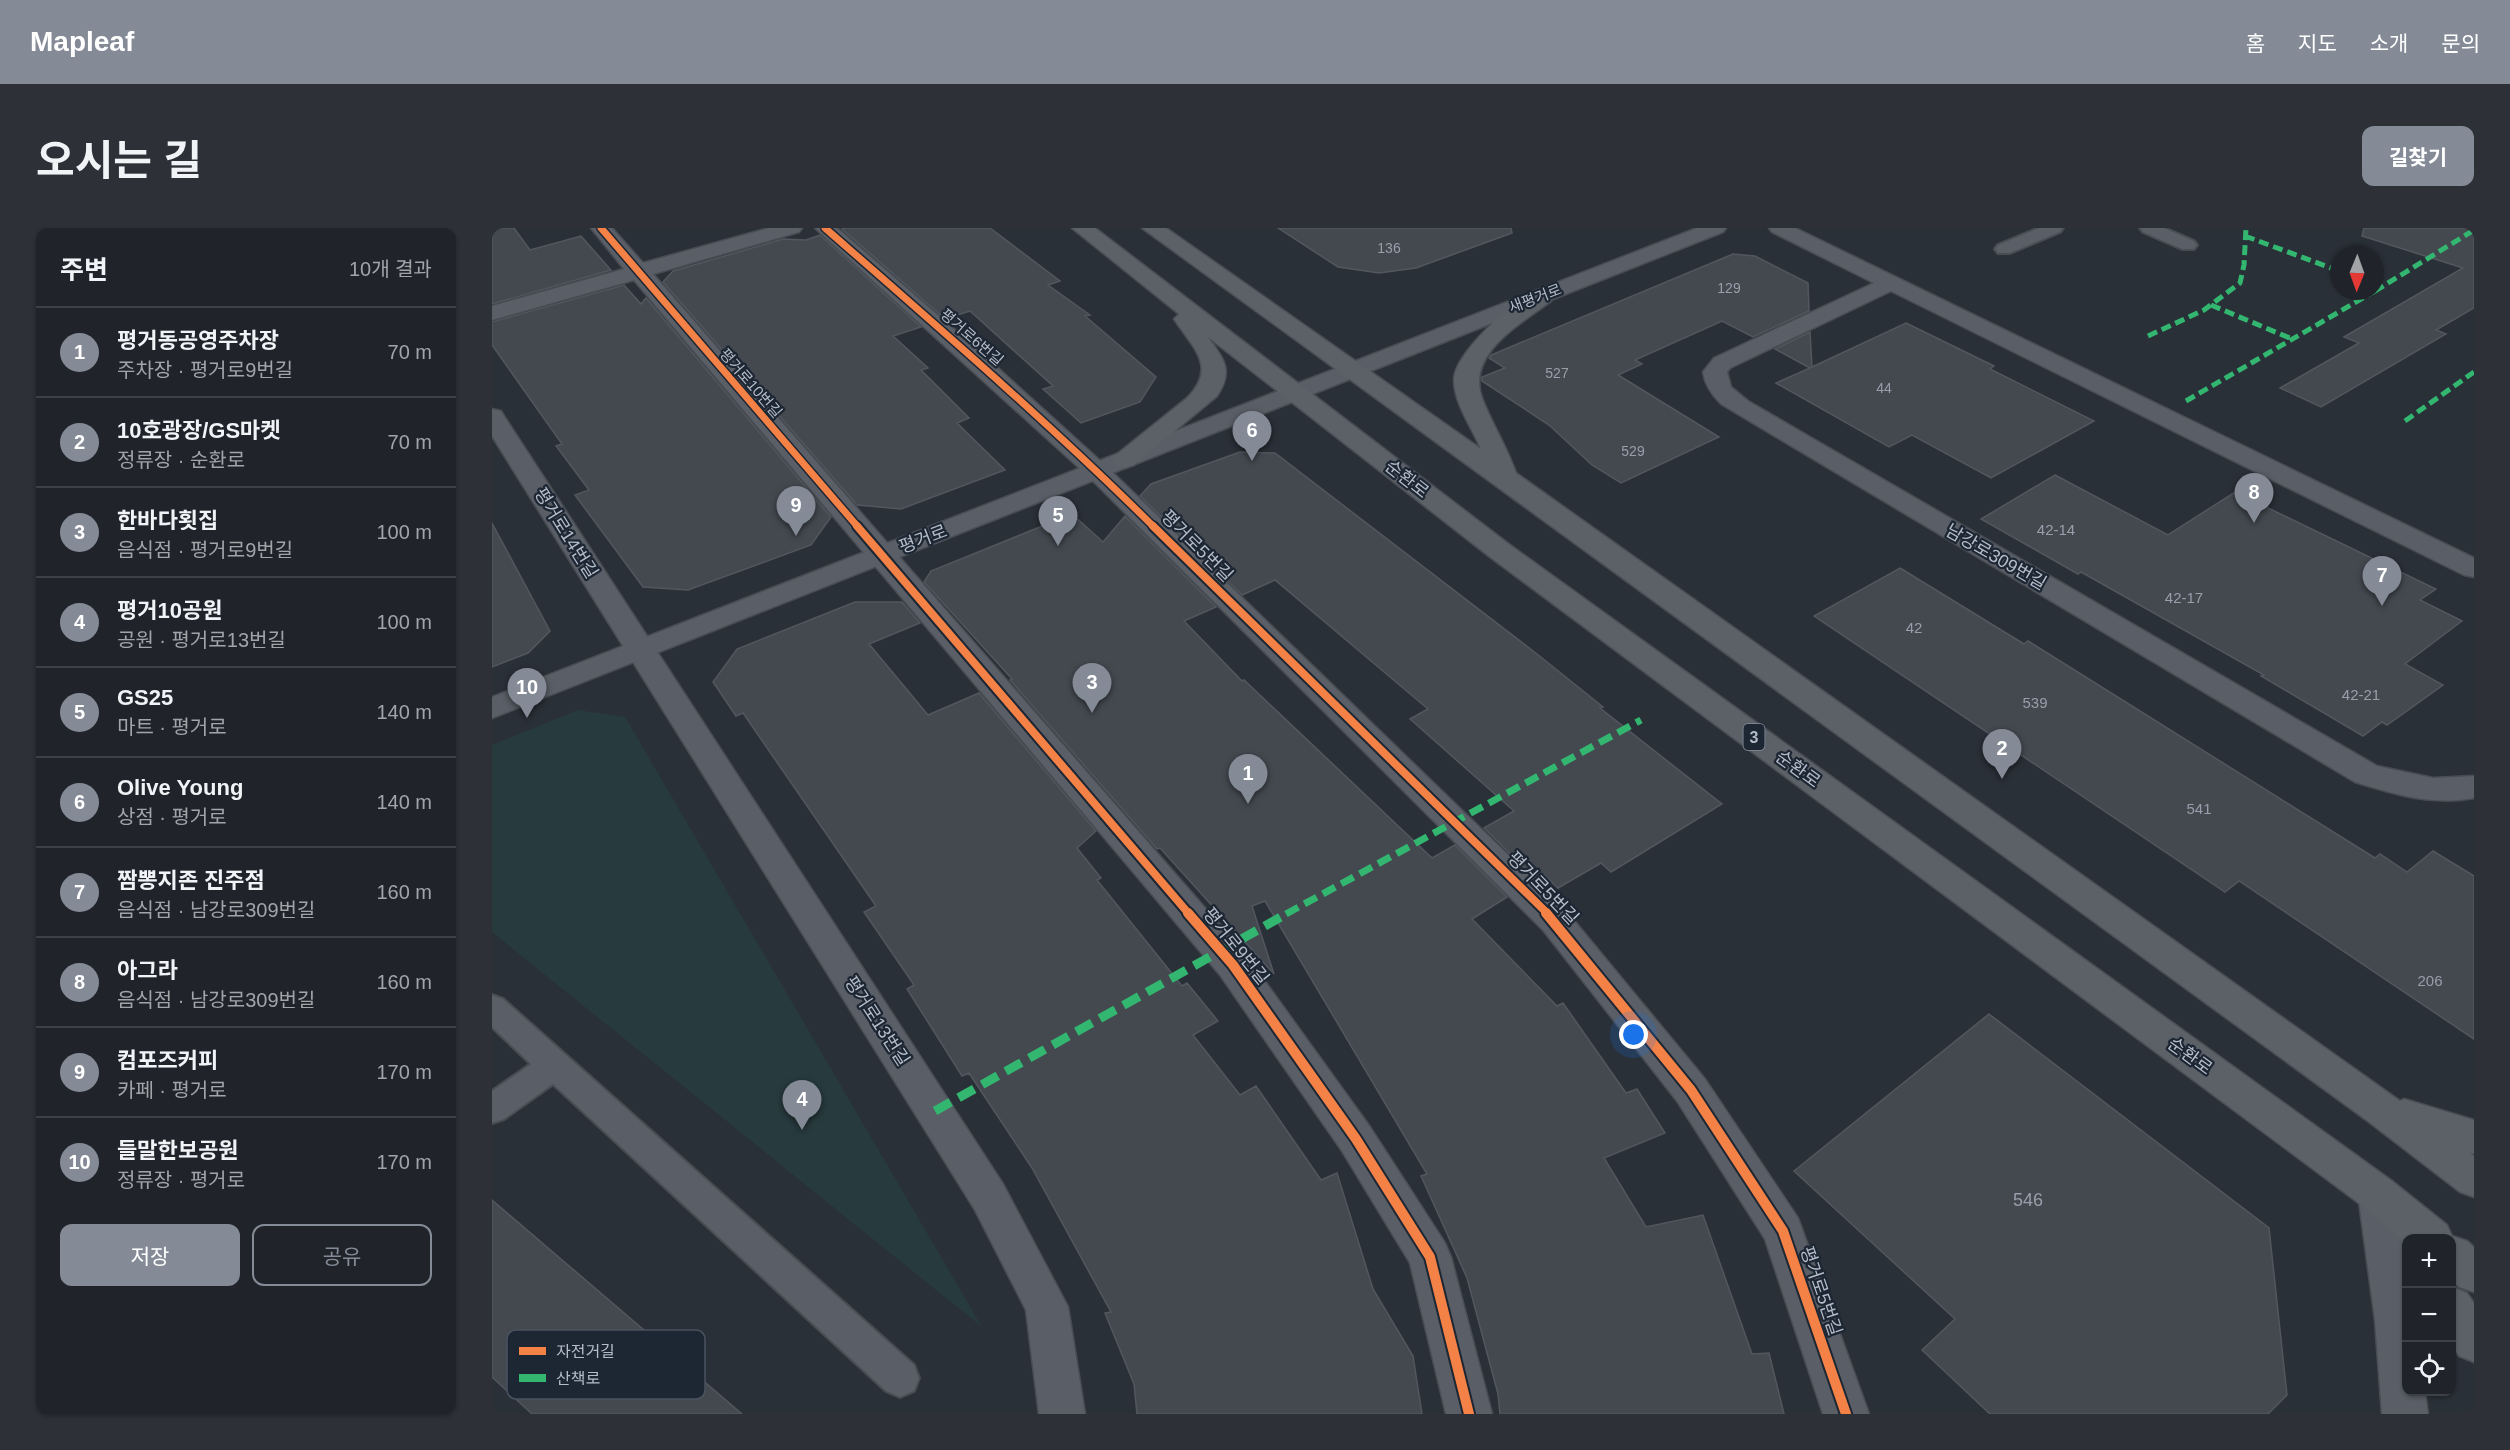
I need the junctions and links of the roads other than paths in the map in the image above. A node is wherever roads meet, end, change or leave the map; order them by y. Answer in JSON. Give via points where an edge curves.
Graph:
{"nodes":[{"id":1,"x":601,"y":228,"type":"edge"},
{"id":2,"x":792,"y":228,"type":"edge"},
{"id":3,"x":825,"y":228,"type":"edge"},
{"id":4,"x":1152,"y":228,"type":"edge"},
{"id":5,"x":1177,"y":228,"type":"edge"},
{"id":6,"x":1716,"y":228,"type":"edge"},
{"id":7,"x":1779,"y":228,"type":"edge"},
{"id":8,"x":2055,"y":228,"type":"edge"},
{"id":9,"x":2149,"y":228,"type":"edge"},
{"id":10,"x":1072,"y":231,"type":"edge"},
{"id":11,"x":2188,"y":245,"type":"dead end"},
{"id":12,"x":2004,"y":249,"type":"dead end"},
{"id":13,"x":636,"y":272,"type":"junction"},
{"id":14,"x":1219,"y":274,"type":"junction"},
{"id":15,"x":1891,"y":283,"type":"junction"},
{"id":16,"x":1168,"y":293,"type":"junction"},
{"id":17,"x":1543,"y":296,"type":"junction"},
{"id":18,"x":492,"y":313,"type":"edge"},
{"id":19,"x":1355,"y":370,"type":"junction"},
{"id":20,"x":1296,"y":394,"type":"junction"},
{"id":21,"x":492,"y":416,"type":"edge"},
{"id":22,"x":1111,"y":465,"type":"junction"},
{"id":23,"x":1505,"y":479,"type":"junction"},
{"id":24,"x":881,"y":555,"type":"junction"},
{"id":25,"x":2474,"y":569,"type":"edge"},
{"id":26,"x":640,"y":650,"type":"junction"},
{"id":27,"x":492,"y":708,"type":"edge"},
{"id":28,"x":2474,"y":787,"type":"edge"},
{"id":29,"x":492,"y":1008,"type":"edge"},
{"id":30,"x":555,"y":1065,"type":"junction"},
{"id":31,"x":492,"y":1109,"type":"edge"},
{"id":32,"x":2383,"y":1110,"type":"junction"},
{"id":33,"x":2474,"y":1137,"type":"edge"},
{"id":34,"x":2474,"y":1179,"type":"edge"},
{"id":35,"x":2378,"y":1194,"type":"junction"},
{"id":36,"x":2404,"y":1234,"type":"edge"},
{"id":37,"x":2426,"y":1234,"type":"edge"},
{"id":38,"x":2456,"y":1259,"type":"edge"},
{"id":39,"x":2474,"y":1273,"type":"edge"},
{"id":40,"x":2456,"y":1314,"type":"edge"},
{"id":41,"x":2474,"y":1341,"type":"edge"},
{"id":42,"x":900,"y":1378,"type":"dead end"},
{"id":43,"x":1062,"y":1414,"type":"edge"},
{"id":44,"x":1469,"y":1414,"type":"edge"},
{"id":45,"x":1846,"y":1414,"type":"edge"},
{"id":46,"x":2406,"y":1414,"type":"edge"}],
"edges":[{"from":1,"to":13,"type":"street","name":"평거로10번길"},
{"from":2,"to":13,"type":"street"},
{"from":3,"to":22,"type":"street","name":"평거로6번길","via":[[970,355]]},
{"from":4,"to":14,"type":"main road"},
{"from":5,"to":14,"type":"main road"},
{"from":6,"to":17,"type":"street","name":"새평거로"},
{"from":7,"to":15,"type":"street"},
{"from":8,"to":12,"type":"lane"},
{"from":9,"to":11,"type":"lane"},
{"from":10,"to":16,"type":"main road","name":"순환로","number":"3"},
{"from":13,"to":18,"type":"street"},
{"from":13,"to":24,"type":"street","name":"평거로10번길"},
{"from":14,"to":19,"type":"main road"},
{"from":15,"to":25,"type":"street"},
{"from":15,"to":28,"type":"street","name":"남강로309번길","via":[[1722,363],[1715,372],[1721,391],[1739,406],[2366,774],[2414,789],[2459,791]]},
{"from":16,"to":20,"type":"main road","name":"순환로","number":"3"},
{"from":16,"to":22,"type":"main road","via":[[1213,361],[1213,382],[1197,403]]},
{"from":17,"to":19,"type":"street","name":"새평거로"},
{"from":17,"to":23,"type":"main road","via":[[1481,347],[1466,378]]},
{"from":19,"to":20,"type":"street","name":"평거로"},
{"from":19,"to":23,"type":"main road"},
{"from":20,"to":22,"type":"street","name":"평거로"},
{"from":20,"to":35,"type":"main road","name":"순환로","number":"3","via":[[1519,565]]},
{"from":21,"to":26,"type":"street","name":"평거로14번길"},
{"from":22,"to":24,"type":"street","name":"평거로"},
{"from":22,"to":45,"type":"street","name":"평거로5번길","via":[[1555,921],[1683,1082],[1783,1231]]},
{"from":23,"to":32,"type":"main road"},
{"from":24,"to":26,"type":"street","name":"평거로"},
{"from":24,"to":44,"type":"street","name":"평거로9번길","via":[[1233,965],[1356,1139],[1430,1257]]},
{"from":26,"to":27,"type":"street","name":"평거로"},
{"from":26,"to":43,"type":"street","name":"평거로13번길","via":[[989,1197],[1047,1307]]},
{"from":29,"to":30,"type":"lane"},
{"from":30,"to":31,"type":"lane"},
{"from":30,"to":42,"type":"lane"},
{"from":32,"to":33,"type":"main road"},
{"from":32,"to":34,"type":"main road"},
{"from":35,"to":36,"type":"main road"},
{"from":35,"to":37,"type":"main road","name":"순환로","number":"3"},
{"from":35,"to":46,"type":"street"},
{"from":38,"to":39,"type":"main road"},
{"from":40,"to":41,"type":"main road"}]}
